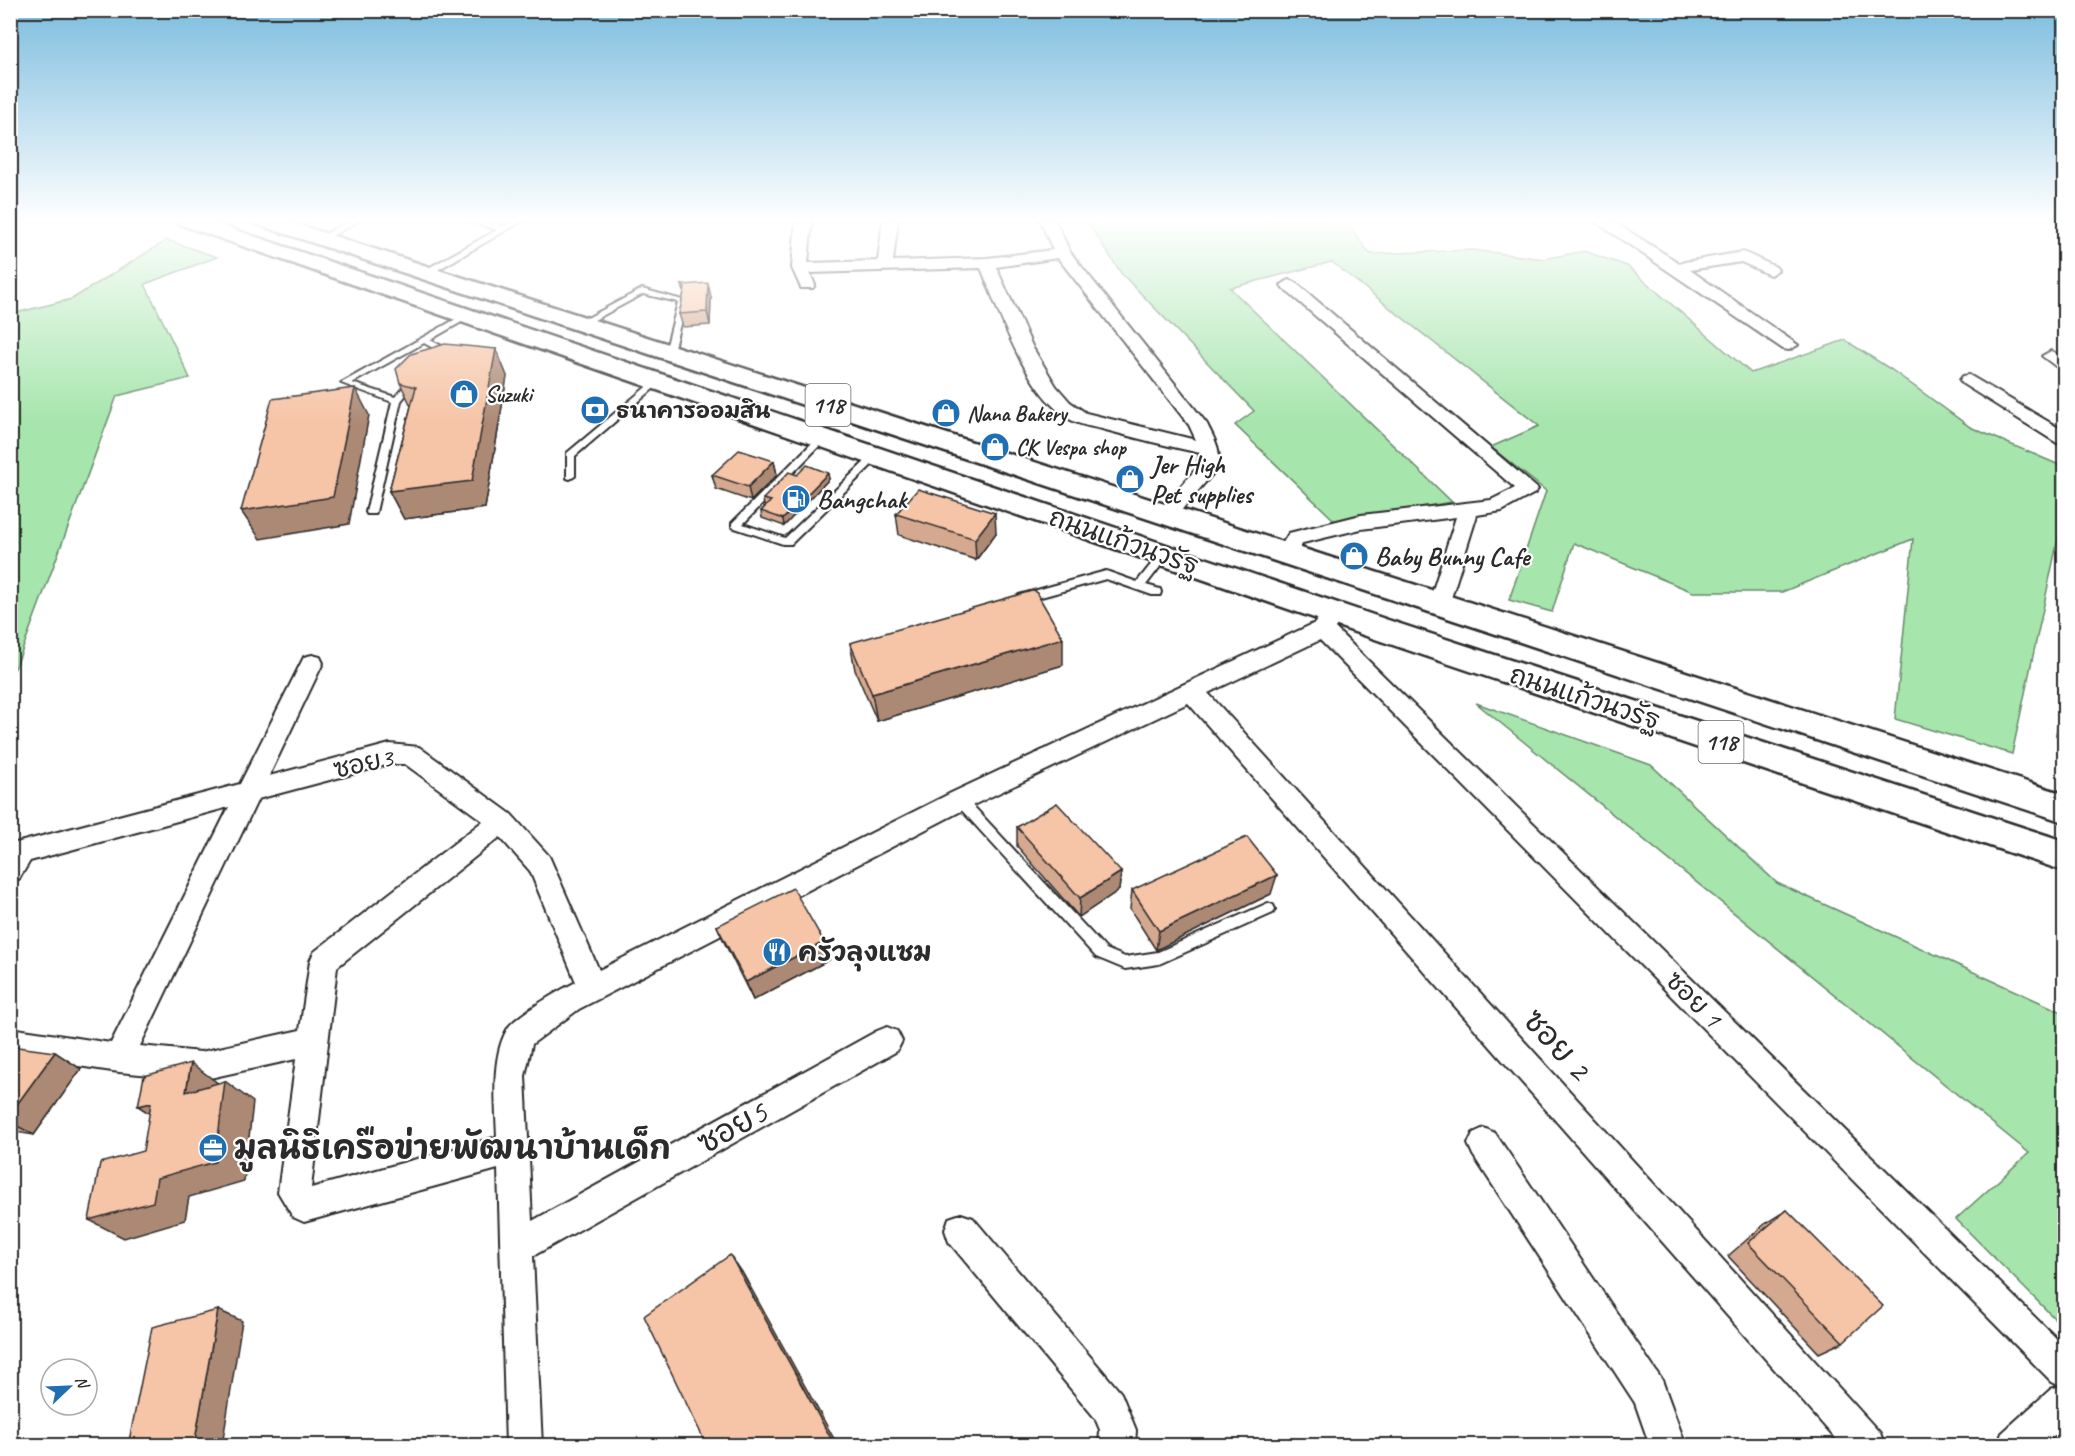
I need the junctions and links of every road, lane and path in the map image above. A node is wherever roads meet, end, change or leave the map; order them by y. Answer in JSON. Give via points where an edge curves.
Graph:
{"nodes":[{"id":1,"x":386,"y":288,"type":"edge"},
{"id":2,"x":471,"y":288,"type":"edge"},
{"id":3,"x":997,"y":288,"type":"edge"},
{"id":4,"x":1088,"y":288,"type":"edge"},
{"id":5,"x":1292,"y":288,"type":"edge"},
{"id":6,"x":1705,"y":288,"type":"edge"},
{"id":7,"x":468,"y":316,"type":"junction"},
{"id":8,"x":580,"y":324,"type":"junction"},
{"id":9,"x":424,"y":340,"type":"junction"},
{"id":10,"x":1789,"y":345,"type":"dead end"},
{"id":11,"x":669,"y":353,"type":"junction"},
{"id":12,"x":440,"y":360,"type":"edge"},
{"id":13,"x":422,"y":374,"type":"edge"},
{"id":14,"x":1969,"y":380,"type":"dead end"},
{"id":15,"x":657,"y":381,"type":"junction"},
{"id":16,"x":397,"y":402,"type":"junction"},
{"id":17,"x":822,"y":438,"type":"junction"},
{"id":18,"x":2064,"y":439,"type":"edge"},
{"id":19,"x":1210,"y":449,"type":"junction"},
{"id":20,"x":876,"y":456,"type":"junction"},
{"id":21,"x":570,"y":476,"type":"dead end"},
{"id":22,"x":1469,"y":509,"type":"junction"},
{"id":23,"x":371,"y":512,"type":"dead end"},
{"id":24,"x":1165,"y":516,"type":"junction"},
{"id":25,"x":1164,"y":555,"type":"junction"},
{"id":26,"x":1285,"y":555,"type":"junction"},
{"id":27,"x":1139,"y":586,"type":"junction"},
{"id":28,"x":1156,"y":592,"type":"dead end"},
{"id":29,"x":1014,"y":600,"type":"edge"},
{"id":30,"x":1439,"y":606,"type":"junction"},
{"id":31,"x":1328,"y":621,"type":"junction"},
{"id":32,"x":312,"y":663,"type":"dead end"},
{"id":33,"x":1192,"y":691,"type":"junction"},
{"id":34,"x":249,"y":791,"type":"junction"},
{"id":35,"x":960,"y":800,"type":"junction"},
{"id":36,"x":2064,"y":808,"type":"edge"},
{"id":37,"x":502,"y":821,"type":"junction"},
{"id":38,"x":2064,"y":856,"type":"edge"},
{"id":39,"x":16,"y":861,"type":"edge"},
{"id":40,"x":1268,"y":909,"type":"dead end"},
{"id":41,"x":593,"y":988,"type":"junction"},
{"id":42,"x":313,"y":1041,"type":"junction"},
{"id":43,"x":887,"y":1041,"type":"dead end"},
{"id":44,"x":10,"y":1042,"type":"edge"},
{"id":45,"x":119,"y":1058,"type":"junction"},
{"id":46,"x":1484,"y":1144,"type":"dead end"},
{"id":47,"x":512,"y":1149,"type":"junction"},
{"id":48,"x":961,"y":1230,"type":"dead end"},
{"id":49,"x":514,"y":1248,"type":"junction"},
{"id":50,"x":2064,"y":1370,"type":"edge"},
{"id":51,"x":2064,"y":1402,"type":"edge"},
{"id":52,"x":524,"y":1446,"type":"edge"},
{"id":53,"x":1117,"y":1446,"type":"edge"},
{"id":54,"x":1668,"y":1446,"type":"edge"},
{"id":55,"x":1868,"y":1446,"type":"edge"},
{"id":56,"x":2015,"y":1446,"type":"edge"}],
"edges":[{"from":1,"to":7,"type":"main road","name":"ถนนแก้วนวรัฐ","number":"118"},
{"from":2,"to":8,"type":"main road","name":"ถนนแก้วนวรัฐ","number":"118"},
{"from":3,"to":19,"type":"street","via":[[1033,364],[1069,412],[1147,436]]},
{"from":4,"to":19,"type":"street","via":[[1198,424]]},
{"from":5,"to":22,"type":"street","via":[[1528,489],[1495,506]]},
{"from":6,"to":10,"type":"street"},
{"from":7,"to":9,"type":"lane"},
{"from":7,"to":15,"type":"main road","name":"ถนนแก้วนวรัฐ","number":"118"},
{"from":8,"to":11,"type":"main road","name":"ถนนแก้วนวรัฐ","number":"118"},
{"from":8,"to":11,"type":"lane","via":[[642,291],[682,301]]},
{"from":9,"to":12,"type":"lane","via":[[450,353]]},
{"from":9,"to":16,"type":"lane","via":[[345,383]]},
{"from":11,"to":24,"type":"main road","name":"ถนนแก้วนวรัฐ","number":"118"},
{"from":13,"to":16,"type":"lane"},
{"from":14,"to":18,"type":"street"},
{"from":15,"to":17,"type":"main road","name":"ถนนแก้วนวรัฐ","number":"118"},
{"from":15,"to":21,"type":"lane","via":[[570,455]]},
{"from":16,"to":23,"type":"lane"},
{"from":17,"to":20,"type":"main road","name":"ถนนแก้วนวรัฐ","number":"118"},
{"from":17,"to":20,"type":"lane","via":[[736,525],[787,542]]},
{"from":19,"to":24,"type":"street","via":[[1205,471]]},
{"from":20,"to":25,"type":"main road","name":"ถนนแก้วนวรัฐ","number":"118"},
{"from":22,"to":26,"type":"street","via":[[1361,522],[1296,538]]},
{"from":22,"to":30,"type":"street"},
{"from":24,"to":26,"type":"main road","name":"ถนนแก้วนวรัฐ","number":"118"},
{"from":25,"to":27,"type":"lane"},
{"from":25,"to":31,"type":"main road","name":"ถนนแก้วนวรัฐ","number":"118"},
{"from":26,"to":30,"type":"main road","name":"ถนนแก้วนวรัฐ","number":"118"},
{"from":27,"to":28,"type":"lane"},
{"from":27,"to":29,"type":"lane","via":[[1106,575]]},
{"from":30,"to":36,"type":"main road","name":"ถนนแก้วนวรัฐ","number":"118"},
{"from":31,"to":33,"type":"street"},
{"from":31,"to":38,"type":"main road","name":"ถนนแก้วนวรัฐ","number":"118"},
{"from":31,"to":50,"type":"street","name":"ซอย 1"},
{"from":32,"to":34,"type":"street"},
{"from":33,"to":35,"type":"street"},
{"from":33,"to":55,"type":"street","name":"ซอย 2"},
{"from":34,"to":37,"type":"street","name":"ซอย3","via":[[390,754],[410,754]]},
{"from":34,"to":39,"type":"street","name":"ซอย3"},
{"from":34,"to":45,"type":"street"},
{"from":35,"to":40,"type":"lane","via":[[1101,953],[1125,963],[1159,958]]},
{"from":35,"to":41,"type":"street"},
{"from":37,"to":41,"type":"street","name":"ซอย3","via":[[540,864]]},
{"from":37,"to":42,"type":"street","via":[[324,962]]},
{"from":41,"to":47,"type":"street","via":[[519,1036],[510,1076]]},
{"from":42,"to":45,"type":"street","via":[[201,1066]]},
{"from":42,"to":47,"type":"street","via":[[294,1192],[304,1206]]},
{"from":43,"to":49,"type":"street","name":"ซอย5"},
{"from":44,"to":45,"type":"street"},
{"from":46,"to":54,"type":"street","via":[[1649,1394]]},
{"from":47,"to":49,"type":"street"},
{"from":48,"to":53,"type":"street","via":[[1108,1406],[1118,1430]]},
{"from":49,"to":52,"type":"street"},
{"from":51,"to":56,"type":"street"}]}
